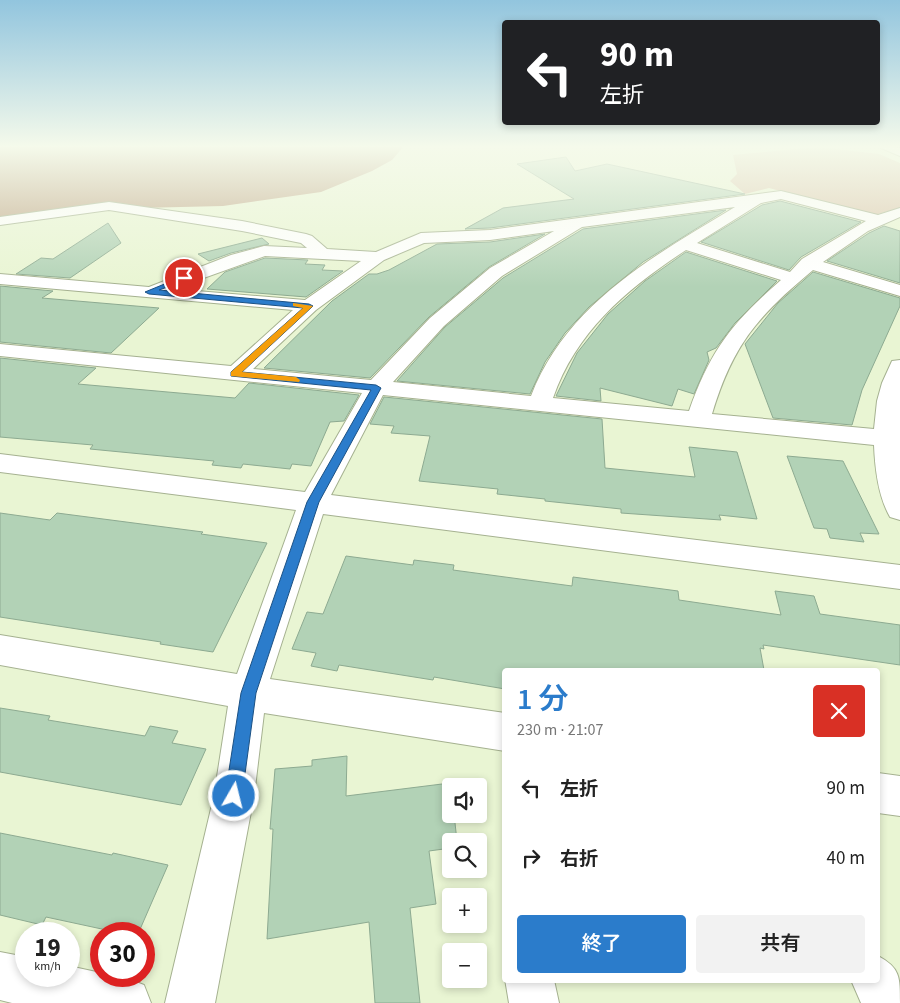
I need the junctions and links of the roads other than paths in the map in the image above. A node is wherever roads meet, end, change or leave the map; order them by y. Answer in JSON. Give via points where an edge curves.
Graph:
{"nodes":[{"id":1,"x":756,"y":200,"type":"junction"},
{"id":2,"x":900,"y":212,"type":"edge"},
{"id":3,"x":879,"y":220,"type":"junction"},
{"id":4,"x":0,"y":221,"type":"edge"},
{"id":5,"x":579,"y":223,"type":"junction"},
{"id":6,"x":685,"y":245,"type":"junction"},
{"id":7,"x":321,"y":253,"type":"junction"},
{"id":8,"x":378,"y":257,"type":"junction"},
{"id":9,"x":808,"y":263,"type":"junction"},
{"id":10,"x":793,"y":278,"type":"junction"},
{"id":11,"x":4,"y":283,"type":"edge"},
{"id":12,"x":900,"y":291,"type":"edge"},
{"id":13,"x":149,"y":292,"type":"junction"},
{"id":14,"x":309,"y":306,"type":"junction"},
{"id":15,"x":0,"y":350,"type":"edge"},
{"id":16,"x":900,"y":366,"type":"edge"},
{"id":17,"x":235,"y":374,"type":"junction"},
{"id":18,"x":376,"y":388,"type":"junction"},
{"id":19,"x":540,"y":404,"type":"junction"},
{"id":20,"x":698,"y":418,"type":"junction"},
{"id":21,"x":893,"y":439,"type":"edge"},
{"id":22,"x":0,"y":463,"type":"edge"},
{"id":23,"x":313,"y":502,"type":"junction"},
{"id":24,"x":900,"y":510,"type":"edge"},
{"id":25,"x":900,"y":577,"type":"edge"},
{"id":26,"x":0,"y":650,"type":"edge"},
{"id":27,"x":248,"y":693,"type":"junction"},
{"id":28,"x":502,"y":738,"type":"edge"},
{"id":29,"x":880,"y":793,"type":"edge"},
{"id":30,"x":900,"y":796,"type":"edge"},
{"id":31,"x":0,"y":976,"type":"edge"},
{"id":32,"x":530,"y":983,"type":"edge"},
{"id":33,"x":878,"y":983,"type":"edge"},
{"id":34,"x":126,"y":1003,"type":"edge"},
{"id":35,"x":190,"y":1003,"type":"edge"},
{"id":36,"x":534,"y":1003,"type":"edge"},
{"id":37,"x":888,"y":1003,"type":"edge"}],
"edges":[{"from":1,"to":3,"type":"street","via":[[781,195]]},
{"from":1,"to":5,"type":"street"},
{"from":1,"to":6,"type":"street"},
{"from":2,"to":3,"type":"street"},
{"from":3,"to":9,"type":"street"},
{"from":4,"to":7,"type":"street","via":[[109,206],[232,224],[306,239]]},
{"from":5,"to":8,"type":"street","via":[[490,235],[421,238]]},
{"from":5,"to":18,"type":"street","via":[[496,272],[437,322]]},
{"from":6,"to":10,"type":"street"},
{"from":6,"to":19,"type":"street","via":[[646,270],[596,312],[552,371]]},
{"from":7,"to":8,"type":"street"},
{"from":7,"to":13,"type":"street","via":[[264,251]]},
{"from":8,"to":14,"type":"street"},
{"from":9,"to":10,"type":"street"},
{"from":9,"to":12,"type":"street"},
{"from":10,"to":20,"type":"street","via":[[741,329],[713,375]]},
{"from":11,"to":13,"type":"street"},
{"from":13,"to":14,"type":"street"},
{"from":14,"to":17,"type":"street"},
{"from":15,"to":17,"type":"street"},
{"from":16,"to":21,"type":"street","via":[[890,394]]},
{"from":17,"to":18,"type":"street"},
{"from":18,"to":19,"type":"street"},
{"from":18,"to":23,"type":"street"},
{"from":19,"to":20,"type":"street"},
{"from":20,"to":21,"type":"street"},
{"from":21,"to":24,"type":"street","via":[[888,463]]},
{"from":22,"to":23,"type":"street"},
{"from":23,"to":25,"type":"street"},
{"from":23,"to":27,"type":"street"},
{"from":26,"to":27,"type":"street"},
{"from":27,"to":28,"type":"street"},
{"from":27,"to":35,"type":"street","via":[[234,796]]},
{"from":29,"to":30,"type":"street"},
{"from":31,"to":34,"type":"street"},
{"from":32,"to":36,"type":"street"},
{"from":33,"to":37,"type":"street"}]}
